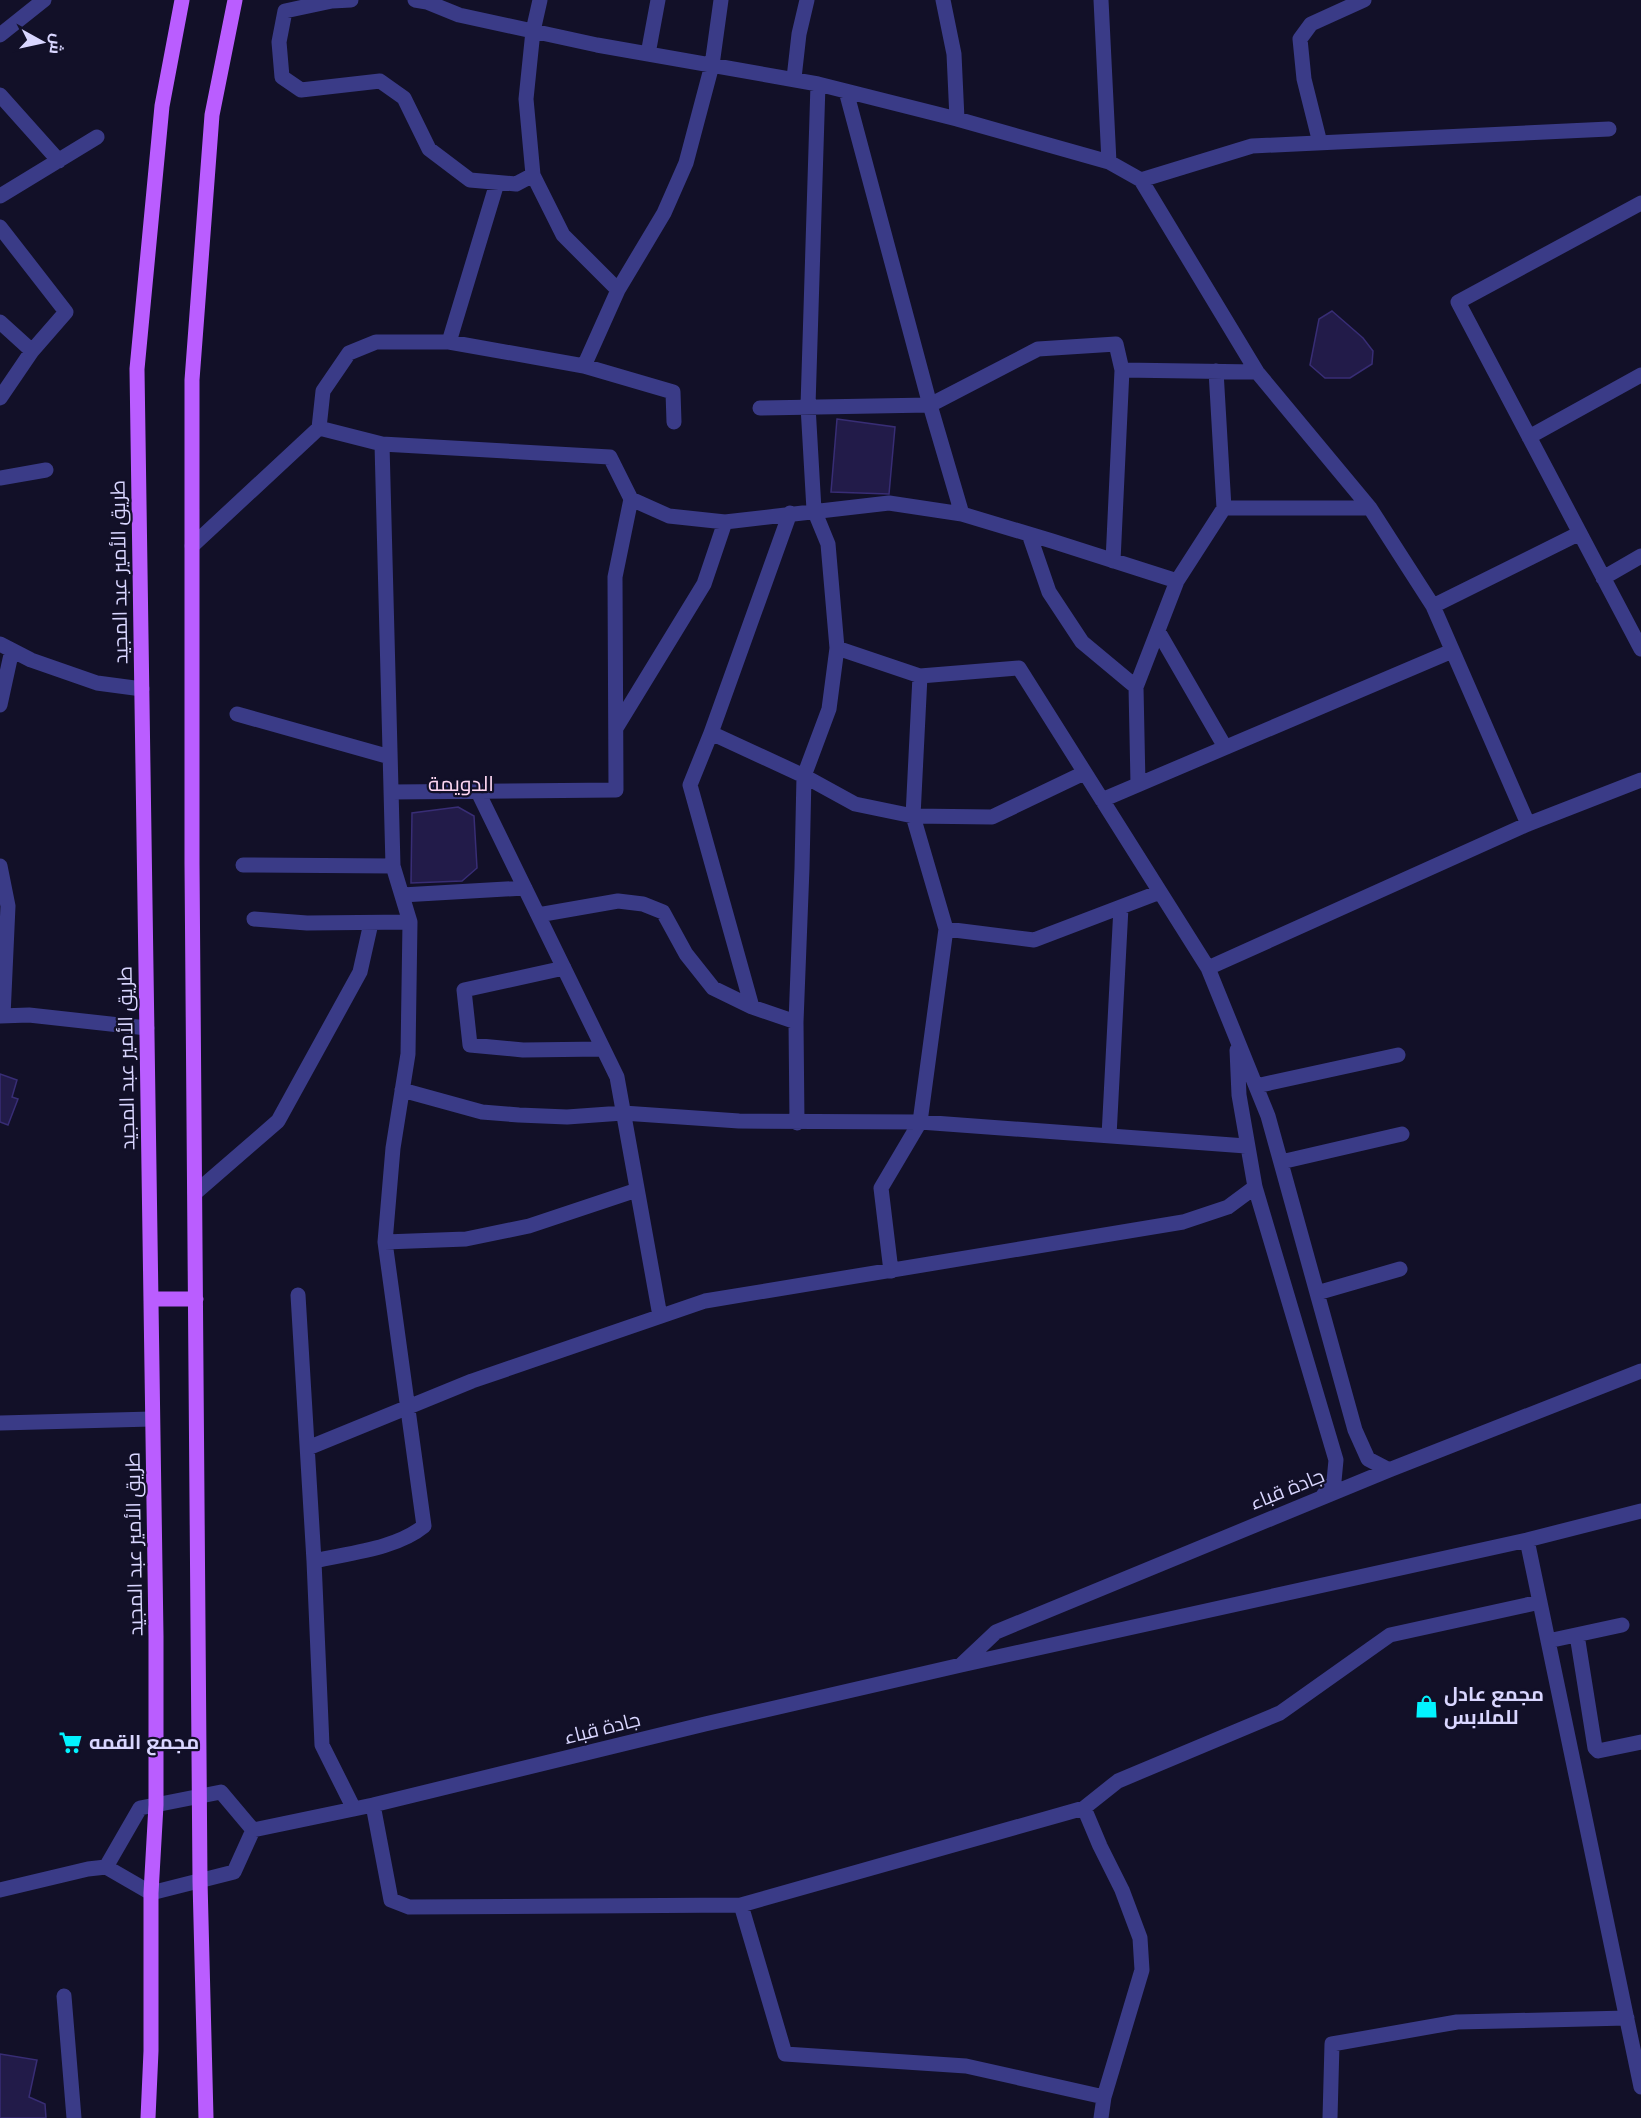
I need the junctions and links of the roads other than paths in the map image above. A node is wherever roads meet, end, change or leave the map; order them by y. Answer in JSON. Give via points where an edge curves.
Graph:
{"nodes":[{"id":1,"x":44,"y":0,"type":"edge"},
{"id":2,"x":182,"y":0,"type":"edge"},
{"id":3,"x":235,"y":0,"type":"edge"},
{"id":4,"x":351,"y":0,"type":"edge"},
{"id":5,"x":540,"y":0,"type":"edge"},
{"id":6,"x":658,"y":0,"type":"edge"},
{"id":7,"x":721,"y":0,"type":"edge"},
{"id":8,"x":807,"y":0,"type":"edge"},
{"id":9,"x":943,"y":0,"type":"edge"},
{"id":10,"x":1101,"y":0,"type":"edge"},
{"id":11,"x":1364,"y":0,"type":"edge"},
{"id":12,"x":423,"y":1,"type":"edge"},
{"id":13,"x":533,"y":31,"type":"junction"},
{"id":14,"x":0,"y":35,"type":"edge"},
{"id":15,"x":648,"y":54,"type":"junction"},
{"id":16,"x":712,"y":65,"type":"junction"},
{"id":17,"x":795,"y":78,"type":"junction"},
{"id":18,"x":818,"y":84,"type":"junction"},
{"id":19,"x":846,"y":91,"type":"junction"},
{"id":20,"x":0,"y":95,"type":"edge"},
{"id":21,"x":957,"y":119,"type":"junction"},
{"id":22,"x":1609,"y":129,"type":"dead end"},
{"id":23,"x":97,"y":137,"type":"dead end"},
{"id":24,"x":1320,"y":143,"type":"junction"},
{"id":25,"x":59,"y":161,"type":"junction"},
{"id":26,"x":1109,"y":162,"type":"junction"},
{"id":27,"x":533,"y":175,"type":"junction"},
{"id":28,"x":1141,"y":180,"type":"junction"},
{"id":29,"x":497,"y":183,"type":"junction"},
{"id":30,"x":0,"y":196,"type":"edge"},
{"id":31,"x":1641,"y":203,"type":"edge"},
{"id":32,"x":0,"y":227,"type":"edge"},
{"id":33,"x":618,"y":290,"type":"junction"},
{"id":34,"x":0,"y":322,"type":"edge"},
{"id":35,"x":449,"y":342,"type":"junction"},
{"id":36,"x":32,"y":351,"type":"junction"},
{"id":37,"x":584,"y":366,"type":"junction"},
{"id":38,"x":1122,"y":370,"type":"junction"},
{"id":39,"x":1216,"y":371,"type":"junction"},
{"id":40,"x":1257,"y":372,"type":"junction"},
{"id":41,"x":1641,"y":375,"type":"edge"},
{"id":42,"x":0,"y":398,"type":"edge"},
{"id":43,"x":930,"y":405,"type":"junction"},
{"id":44,"x":808,"y":406,"type":"junction"},
{"id":45,"x":760,"y":408,"type":"dead end"},
{"id":46,"x":674,"y":422,"type":"dead end"},
{"id":47,"x":319,"y":428,"type":"junction"},
{"id":48,"x":1529,"y":437,"type":"junction"},
{"id":49,"x":382,"y":444,"type":"junction"},
{"id":50,"x":46,"y":470,"type":"dead end"},
{"id":51,"x":0,"y":478,"type":"edge"},
{"id":52,"x":630,"y":499,"type":"junction"},
{"id":53,"x":1224,"y":508,"type":"junction"},
{"id":54,"x":1370,"y":508,"type":"junction"},
{"id":55,"x":814,"y":510,"type":"junction"},
{"id":56,"x":790,"y":513,"type":"junction"},
{"id":57,"x":962,"y":514,"type":"junction"},
{"id":58,"x":725,"y":522,"type":"junction"},
{"id":59,"x":1580,"y":533,"type":"junction"},
{"id":60,"x":1029,"y":534,"type":"junction"},
{"id":61,"x":192,"y":546,"type":"junction"},
{"id":62,"x":1641,"y":556,"type":"edge"},
{"id":63,"x":1113,"y":561,"type":"junction"},
{"id":64,"x":1603,"y":578,"type":"junction"},
{"id":65,"x":1177,"y":581,"type":"junction"},
{"id":66,"x":1433,"y":606,"type":"junction"},
{"id":67,"x":1158,"y":631,"type":"junction"},
{"id":68,"x":6,"y":647,"type":"edge"},
{"id":69,"x":837,"y":648,"type":"junction"},
{"id":70,"x":1641,"y":650,"type":"edge"},
{"id":71,"x":1452,"y":651,"type":"junction"},
{"id":72,"x":920,"y":676,"type":"junction"},
{"id":73,"x":1136,"y":687,"type":"junction"},
{"id":74,"x":142,"y":689,"type":"junction"},
{"id":75,"x":0,"y":705,"type":"edge"},
{"id":76,"x":237,"y":714,"type":"dead end"},
{"id":77,"x":616,"y":728,"type":"junction"},
{"id":78,"x":711,"y":733,"type":"junction"},
{"id":79,"x":1225,"y":747,"type":"junction"},
{"id":80,"x":390,"y":757,"type":"junction"},
{"id":81,"x":1084,"y":772,"type":"junction"},
{"id":82,"x":804,"y":776,"type":"junction"},
{"id":83,"x":1641,"y":780,"type":"edge"},
{"id":84,"x":1138,"y":784,"type":"junction"},
{"id":85,"x":391,"y":792,"type":"junction"},
{"id":86,"x":478,"y":792,"type":"junction"},
{"id":87,"x":1102,"y":800,"type":"junction"},
{"id":88,"x":913,"y":816,"type":"junction"},
{"id":89,"x":1528,"y":824,"type":"junction"},
{"id":90,"x":243,"y":865,"type":"dead end"},
{"id":91,"x":0,"y":866,"type":"edge"},
{"id":92,"x":393,"y":866,"type":"junction"},
{"id":93,"x":525,"y":888,"type":"junction"},
{"id":94,"x":1160,"y":892,"type":"junction"},
{"id":95,"x":402,"y":895,"type":"junction"},
{"id":96,"x":4,"y":904,"type":"edge"},
{"id":97,"x":1121,"y":907,"type":"junction"},
{"id":98,"x":538,"y":915,"type":"junction"},
{"id":99,"x":254,"y":919,"type":"dead end"},
{"id":100,"x":410,"y":922,"type":"junction"},
{"id":101,"x":371,"y":923,"type":"junction"},
{"id":102,"x":946,"y":929,"type":"junction"},
{"id":103,"x":564,"y":968,"type":"junction"},
{"id":104,"x":1208,"y":968,"type":"junction"},
{"id":105,"x":752,"y":1007,"type":"junction"},
{"id":106,"x":2,"y":1016,"type":"edge"},
{"id":107,"x":796,"y":1022,"type":"junction"},
{"id":108,"x":147,"y":1028,"type":"junction"},
{"id":109,"x":1237,"y":1040,"type":"junction"},
{"id":110,"x":603,"y":1049,"type":"junction"},
{"id":111,"x":1398,"y":1055,"type":"dead end"},
{"id":112,"x":1256,"y":1086,"type":"junction"},
{"id":113,"x":402,"y":1090,"type":"junction"},
{"id":114,"x":623,"y":1113,"type":"junction"},
{"id":115,"x":920,"y":1122,"type":"junction"},
{"id":116,"x":797,"y":1123,"type":"junction"},
{"id":117,"x":1402,"y":1134,"type":"dead end"},
{"id":118,"x":1109,"y":1136,"type":"junction"},
{"id":119,"x":1246,"y":1146,"type":"junction"},
{"id":120,"x":1281,"y":1162,"type":"junction"},
{"id":121,"x":1255,"y":1187,"type":"junction"},
{"id":122,"x":637,"y":1190,"type":"junction"},
{"id":123,"x":195,"y":1192,"type":"junction"},
{"id":124,"x":385,"y":1242,"type":"junction"},
{"id":125,"x":1400,"y":1269,"type":"dead end"},
{"id":126,"x":891,"y":1271,"type":"junction"},
{"id":127,"x":1317,"y":1293,"type":"junction"},
{"id":128,"x":297,"y":1295,"type":"dead end"},
{"id":129,"x":151,"y":1299,"type":"junction"},
{"id":130,"x":196,"y":1299,"type":"junction"},
{"id":131,"x":660,"y":1316,"type":"junction"},
{"id":132,"x":1641,"y":1371,"type":"edge"},
{"id":133,"x":407,"y":1407,"type":"junction"},
{"id":134,"x":153,"y":1419,"type":"junction"},
{"id":135,"x":0,"y":1423,"type":"edge"},
{"id":136,"x":308,"y":1448,"type":"junction"},
{"id":137,"x":1389,"y":1470,"type":"junction"},
{"id":138,"x":1322,"y":1497,"type":"junction"},
{"id":139,"x":1641,"y":1511,"type":"edge"},
{"id":140,"x":1527,"y":1540,"type":"junction"},
{"id":141,"x":314,"y":1562,"type":"junction"},
{"id":142,"x":1540,"y":1602,"type":"junction"},
{"id":143,"x":1622,"y":1625,"type":"dead end"},
{"id":144,"x":1577,"y":1635,"type":"junction"},
{"id":145,"x":1548,"y":1641,"type":"junction"},
{"id":146,"x":961,"y":1665,"type":"junction"},
{"id":147,"x":1641,"y":1742,"type":"edge"},
{"id":148,"x":200,"y":1796,"type":"junction"},
{"id":149,"x":373,"y":1805,"type":"junction"},
{"id":150,"x":1083,"y":1808,"type":"junction"},
{"id":151,"x":354,"y":1809,"type":"junction"},
{"id":152,"x":254,"y":1830,"type":"junction"},
{"id":153,"x":106,"y":1867,"type":"junction"},
{"id":154,"x":200,"y":1881,"type":"junction"},
{"id":155,"x":0,"y":1890,"type":"edge"},
{"id":156,"x":151,"y":1893,"type":"junction"},
{"id":157,"x":741,"y":1905,"type":"junction"},
{"id":158,"x":64,"y":1996,"type":"dead end"},
{"id":159,"x":1627,"y":2018,"type":"junction"},
{"id":160,"x":1638,"y":2062,"type":"edge"},
{"id":161,"x":1641,"y":2087,"type":"edge"},
{"id":162,"x":1104,"y":2097,"type":"junction"},
{"id":163,"x":74,"y":2118,"type":"edge"},
{"id":164,"x":148,"y":2118,"type":"edge"},
{"id":165,"x":206,"y":2118,"type":"edge"},
{"id":166,"x":1101,"y":2118,"type":"edge"},
{"id":167,"x":1330,"y":2118,"type":"edge"}],
"edges":[{"from":1,"to":14,"type":"street"},
{"from":2,"to":74,"type":"main road","name":"طريق الأمير عبد المجيد","via":[[162,106],[136,369]]},
{"from":3,"to":61,"type":"main road","via":[[212,115],[192,380]]},
{"from":4,"to":29,"type":"street","via":[[285,11],[279,42],[282,77],[301,90],[381,81],[404,98],[429,149],[470,180]]},
{"from":5,"to":13,"type":"street"},
{"from":6,"to":15,"type":"street"},
{"from":7,"to":16,"type":"street"},
{"from":8,"to":17,"type":"street"},
{"from":9,"to":21,"type":"street","via":[[954,54]]},
{"from":10,"to":26,"type":"street"},
{"from":11,"to":24,"type":"street","via":[[1311,24],[1300,39],[1304,79]]},
{"from":12,"to":13,"type":"street","via":[[459,15]]},
{"from":13,"to":15,"type":"street"},
{"from":13,"to":27,"type":"street","via":[[526,99]]},
{"from":15,"to":16,"type":"street"},
{"from":16,"to":17,"type":"street"},
{"from":16,"to":33,"type":"street","via":[[686,163],[664,213]]},
{"from":17,"to":18,"type":"street"},
{"from":18,"to":19,"type":"street"},
{"from":18,"to":44,"type":"street"},
{"from":19,"to":21,"type":"street"},
{"from":19,"to":43,"type":"street"},
{"from":20,"to":25,"type":"street"},
{"from":21,"to":26,"type":"street"},
{"from":22,"to":24,"type":"street"},
{"from":23,"to":25,"type":"street"},
{"from":24,"to":28,"type":"street","via":[[1252,146]]},
{"from":25,"to":30,"type":"street"},
{"from":26,"to":28,"type":"street"},
{"from":27,"to":29,"type":"street","via":[[516,184]]},
{"from":27,"to":33,"type":"street","via":[[563,236]]},
{"from":28,"to":40,"type":"street"},
{"from":29,"to":35,"type":"street"},
{"from":31,"to":48,"type":"street","via":[[1458,302]]},
{"from":32,"to":36,"type":"street","via":[[66,312]]},
{"from":33,"to":37,"type":"street"},
{"from":34,"to":36,"type":"street"},
{"from":35,"to":37,"type":"street"},
{"from":35,"to":47,"type":"street","via":[[376,342],[348,353],[323,391]]},
{"from":36,"to":42,"type":"street"},
{"from":37,"to":46,"type":"street","via":[[674,392]]},
{"from":38,"to":39,"type":"street"},
{"from":38,"to":43,"type":"street","via":[[1116,344],[1038,349]]},
{"from":38,"to":63,"type":"street"},
{"from":39,"to":40,"type":"street"},
{"from":39,"to":53,"type":"street"},
{"from":40,"to":54,"type":"street"},
{"from":41,"to":48,"type":"street"},
{"from":43,"to":44,"type":"street"},
{"from":43,"to":57,"type":"street"},
{"from":44,"to":45,"type":"street"},
{"from":44,"to":55,"type":"street"},
{"from":47,"to":49,"type":"street"},
{"from":47,"to":61,"type":"street"},
{"from":48,"to":59,"type":"street"},
{"from":49,"to":52,"type":"street","via":[[609,457]]},
{"from":49,"to":80,"type":"street"},
{"from":50,"to":51,"type":"street"},
{"from":52,"to":58,"type":"street","via":[[669,516]]},
{"from":52,"to":77,"type":"street","via":[[615,577]]},
{"from":53,"to":54,"type":"street"},
{"from":53,"to":65,"type":"street"},
{"from":54,"to":66,"type":"street"},
{"from":55,"to":56,"type":"street"},
{"from":55,"to":57,"type":"street","via":[[889,503]]},
{"from":55,"to":69,"type":"street","via":[[828,544]]},
{"from":56,"to":58,"type":"street"},
{"from":56,"to":78,"type":"street"},
{"from":57,"to":60,"type":"street"},
{"from":58,"to":77,"type":"street","via":[[704,584]]},
{"from":59,"to":64,"type":"street"},
{"from":59,"to":66,"type":"street"},
{"from":60,"to":63,"type":"street"},
{"from":60,"to":73,"type":"street","via":[[1049,592],[1082,642]]},
{"from":61,"to":123,"type":"main road"},
{"from":62,"to":64,"type":"street"},
{"from":63,"to":65,"type":"street"},
{"from":64,"to":70,"type":"street"},
{"from":65,"to":67,"type":"street"},
{"from":66,"to":71,"type":"street"},
{"from":67,"to":73,"type":"street"},
{"from":67,"to":79,"type":"street"},
{"from":68,"to":74,"type":"street","via":[[97,683]]},
{"from":68,"to":75,"type":"street"},
{"from":69,"to":72,"type":"street"},
{"from":69,"to":82,"type":"street","via":[[828,709]]},
{"from":71,"to":79,"type":"street"},
{"from":71,"to":89,"type":"street"},
{"from":72,"to":81,"type":"street","via":[[1019,668]]},
{"from":72,"to":88,"type":"street"},
{"from":73,"to":84,"type":"street"},
{"from":74,"to":108,"type":"main road","name":"طريق الأمير عبد المجيد"},
{"from":76,"to":80,"type":"street"},
{"from":77,"to":86,"type":"street","via":[[616,790]]},
{"from":78,"to":82,"type":"street"},
{"from":78,"to":105,"type":"street","via":[[690,785]]},
{"from":79,"to":84,"type":"street"},
{"from":80,"to":85,"type":"street"},
{"from":81,"to":87,"type":"street"},
{"from":81,"to":88,"type":"street","via":[[992,817]]},
{"from":82,"to":88,"type":"street","via":[[855,804]]},
{"from":82,"to":107,"type":"street"},
{"from":83,"to":89,"type":"street"},
{"from":84,"to":87,"type":"street"},
{"from":85,"to":86,"type":"street"},
{"from":85,"to":92,"type":"street"},
{"from":86,"to":93,"type":"street"},
{"from":87,"to":94,"type":"street"},
{"from":88,"to":102,"type":"street"},
{"from":89,"to":104,"type":"street"},
{"from":90,"to":92,"type":"street"},
{"from":91,"to":96,"type":"street"},
{"from":92,"to":95,"type":"street"},
{"from":93,"to":95,"type":"street"},
{"from":93,"to":98,"type":"street"},
{"from":94,"to":97,"type":"street"},
{"from":94,"to":104,"type":"street"},
{"from":95,"to":100,"type":"street"},
{"from":96,"to":106,"type":"street"},
{"from":97,"to":102,"type":"street","via":[[1034,940]]},
{"from":97,"to":118,"type":"street"},
{"from":98,"to":103,"type":"street"},
{"from":98,"to":105,"type":"street","via":[[618,901],[643,904],[663,912],[686,954],[713,988]]},
{"from":99,"to":101,"type":"street"},
{"from":100,"to":101,"type":"street"},
{"from":100,"to":113,"type":"street","via":[[408,1054]]},
{"from":101,"to":123,"type":"street","via":[[360,972],[278,1121]]},
{"from":102,"to":115,"type":"street"},
{"from":103,"to":110,"type":"street"},
{"from":103,"to":110,"type":"street","via":[[464,990],[470,1045],[524,1050]]},
{"from":104,"to":109,"type":"street"},
{"from":105,"to":107,"type":"street"},
{"from":106,"to":108,"type":"street","via":[[29,1015]]},
{"from":107,"to":116,"type":"street"},
{"from":108,"to":129,"type":"main road","name":"طريق الأمير عبد المجيد"},
{"from":109,"to":112,"type":"street"},
{"from":109,"to":119,"type":"street"},
{"from":110,"to":114,"type":"street","via":[[617,1077]]},
{"from":111,"to":112,"type":"street"},
{"from":112,"to":120,"type":"street"},
{"from":113,"to":114,"type":"street","via":[[482,1112],[567,1117]]},
{"from":113,"to":124,"type":"street"},
{"from":114,"to":116,"type":"street"},
{"from":114,"to":122,"type":"street"},
{"from":115,"to":116,"type":"street"},
{"from":115,"to":118,"type":"street"},
{"from":115,"to":126,"type":"street","via":[[881,1188]]},
{"from":117,"to":120,"type":"street"},
{"from":118,"to":119,"type":"street"},
{"from":119,"to":121,"type":"street"},
{"from":120,"to":127,"type":"street"},
{"from":121,"to":126,"type":"street","via":[[1228,1207],[1183,1222]]},
{"from":121,"to":138,"type":"street","via":[[1336,1460],[1334,1481]]},
{"from":122,"to":124,"type":"street","via":[[519,1228],[466,1239]]},
{"from":122,"to":131,"type":"street"},
{"from":123,"to":130,"type":"main road"},
{"from":124,"to":133,"type":"street"},
{"from":125,"to":127,"type":"street"},
{"from":126,"to":131,"type":"street","via":[[705,1301]]},
{"from":127,"to":137,"type":"street","via":[[1355,1430],[1368,1459]]},
{"from":128,"to":136,"type":"street"},
{"from":129,"to":130,"type":"main road"},
{"from":129,"to":134,"type":"main road","name":"طريق الأمير عبد المجيد"},
{"from":130,"to":148,"type":"main road"},
{"from":131,"to":133,"type":"street"},
{"from":132,"to":137,"type":"street","name":"جادة قباء"},
{"from":133,"to":136,"type":"street"},
{"from":133,"to":141,"type":"street","via":[[424,1526],[397,1542]]},
{"from":134,"to":135,"type":"street"},
{"from":134,"to":156,"type":"main road","name":"طريق الأمير عبد المجيد","via":[[156,1794]]},
{"from":136,"to":141,"type":"street"},
{"from":137,"to":138,"type":"street","name":"جادة قباء"},
{"from":138,"to":146,"type":"street","name":"جادة قباء","via":[[996,1632]]},
{"from":139,"to":140,"type":"street","name":"جادة قباء"},
{"from":140,"to":142,"type":"street"},
{"from":140,"to":146,"type":"street","name":"جادة قباء"},
{"from":141,"to":151,"type":"street","via":[[322,1745]]},
{"from":142,"to":145,"type":"street"},
{"from":142,"to":150,"type":"street","via":[[1389,1635],[1280,1713],[1118,1781]]},
{"from":143,"to":144,"type":"street"},
{"from":144,"to":145,"type":"street"},
{"from":144,"to":147,"type":"street","via":[[1596,1748],[1604,1751]]},
{"from":145,"to":159,"type":"street"},
{"from":146,"to":149,"type":"street","name":"جادة قباء"},
{"from":148,"to":152,"type":"street","via":[[221,1792]]},
{"from":148,"to":153,"type":"street","via":[[140,1808]]},
{"from":148,"to":154,"type":"main road"},
{"from":149,"to":151,"type":"street","name":"جادة قباء"},
{"from":149,"to":157,"type":"street","via":[[391,1900],[409,1907]]},
{"from":150,"to":157,"type":"street"},
{"from":150,"to":162,"type":"street","via":[[1140,1938],[1142,1970]]},
{"from":151,"to":152,"type":"street","name":"جادة قباء"},
{"from":152,"to":154,"type":"street","via":[[234,1872]]},
{"from":153,"to":155,"type":"street"},
{"from":153,"to":156,"type":"street"},
{"from":154,"to":156,"type":"street"},
{"from":154,"to":165,"type":"main road"},
{"from":156,"to":164,"type":"main road","name":"طريق الأمير عبد المجيد"},
{"from":157,"to":162,"type":"street","via":[[785,2054],[966,2066]]},
{"from":158,"to":163,"type":"street"},
{"from":159,"to":160,"type":"street"},
{"from":159,"to":167,"type":"street","via":[[1457,2022],[1332,2044]]},
{"from":160,"to":161,"type":"street"},
{"from":162,"to":166,"type":"street"}]}
